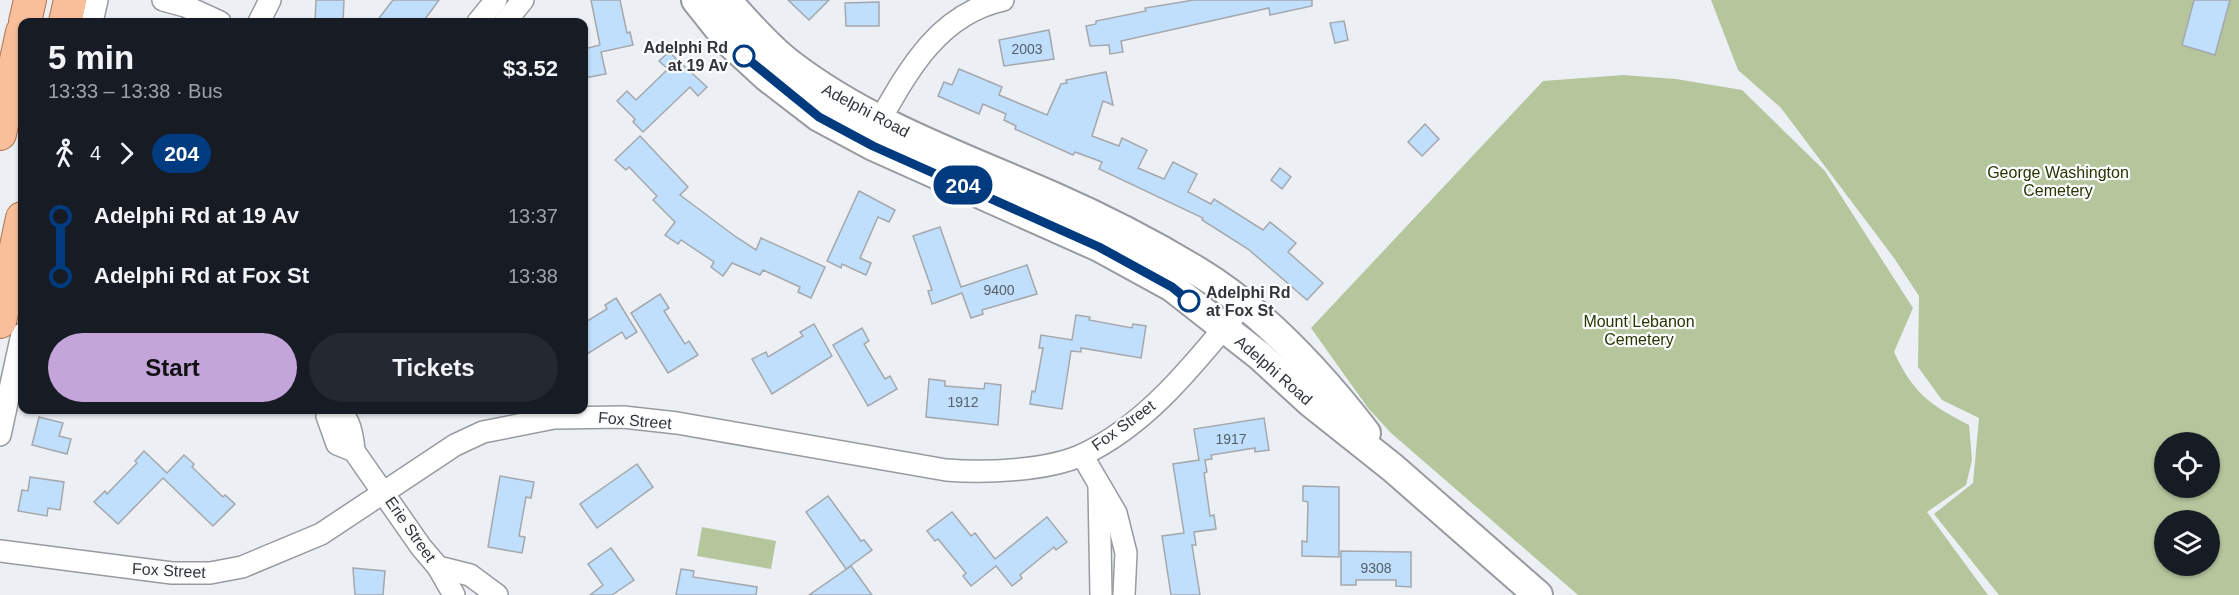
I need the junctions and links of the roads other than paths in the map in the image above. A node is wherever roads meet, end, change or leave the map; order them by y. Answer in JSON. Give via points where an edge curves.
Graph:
{"nodes":[{"id":1,"x":30,"y":0,"type":"edge"},
{"id":2,"x":70,"y":0,"type":"edge"},
{"id":3,"x":97,"y":0,"type":"edge"},
{"id":4,"x":163,"y":0,"type":"edge"},
{"id":5,"x":270,"y":0,"type":"edge"},
{"id":6,"x":496,"y":0,"type":"edge"},
{"id":7,"x":523,"y":0,"type":"edge"},
{"id":8,"x":696,"y":0,"type":"edge"},
{"id":9,"x":726,"y":0,"type":"edge"},
{"id":10,"x":1003,"y":0,"type":"edge"},
{"id":11,"x":26,"y":18,"type":"edge"},
{"id":12,"x":66,"y":18,"type":"edge"},
{"id":13,"x":93,"y":18,"type":"edge"},
{"id":14,"x":211,"y":18,"type":"edge"},
{"id":15,"x":261,"y":18,"type":"edge"},
{"id":16,"x":480,"y":18,"type":"edge"},
{"id":17,"x":508,"y":18,"type":"edge"},
{"id":18,"x":18,"y":51,"type":"edge"},
{"id":19,"x":880,"y":120,"type":"junction"},
{"id":20,"x":0,"y":134,"type":"edge"},
{"id":21,"x":18,"y":237,"type":"edge"},
{"id":22,"x":1243,"y":305,"type":"junction"},
{"id":23,"x":0,"y":322,"type":"edge"},
{"id":24,"x":1224,"y":328,"type":"junction"},
{"id":25,"x":18,"y":352,"type":"edge"},
{"id":26,"x":328,"y":414,"type":"edge"},
{"id":27,"x":344,"y":414,"type":"edge"},
{"id":28,"x":0,"y":435,"type":"edge"},
{"id":29,"x":354,"y":451,"type":"junction"},
{"id":30,"x":1082,"y":455,"type":"junction"},
{"id":31,"x":1393,"y":468,"type":"junction"},
{"id":32,"x":1099,"y":487,"type":"junction"},
{"id":33,"x":384,"y":490,"type":"junction"},
{"id":34,"x":0,"y":550,"type":"edge"},
{"id":35,"x":1101,"y":552,"type":"junction"},
{"id":36,"x":1126,"y":553,"type":"junction"},
{"id":37,"x":438,"y":567,"type":"junction"},
{"id":38,"x":483,"y":591,"type":"edge"},
{"id":39,"x":454,"y":595,"type":"edge"},
{"id":40,"x":1101,"y":595,"type":"edge"},
{"id":41,"x":1124,"y":595,"type":"edge"},
{"id":42,"x":1538,"y":595,"type":"edge"}],
"edges":[{"from":1,"to":11,"type":"main road"},
{"from":2,"to":12,"type":"main road"},
{"from":3,"to":13,"type":"street"},
{"from":4,"to":14,"type":"street"},
{"from":5,"to":15,"type":"street"},
{"from":6,"to":16,"type":"street"},
{"from":7,"to":17,"type":"street"},
{"from":8,"to":24,"type":"main road","name":"Adelphi Road","via":[[731,44],[819,117],[873,146],[1099,247],[1172,287]]},
{"from":9,"to":19,"type":"main road","name":"Adelphi Road","via":[[789,63],[832,94]]},
{"from":10,"to":19,"type":"street","via":[[965,12],[944,29],[915,61]]},
{"from":18,"to":20,"type":"main road"},
{"from":19,"to":22,"type":"main road","name":"Adelphi Road","via":[[1146,241],[1200,272]]},
{"from":21,"to":23,"type":"main road"},
{"from":22,"to":24,"type":"street","name":"Fox Street"},
{"from":22,"to":31,"type":"main road","name":"Adelphi Road","via":[[1284,340],[1342,402]]},
{"from":24,"to":30,"type":"street","name":"Fox Street","via":[[1169,391],[1116,434]]},
{"from":24,"to":31,"type":"main road","name":"Adelphi Road"},
{"from":25,"to":28,"type":"street"},
{"from":26,"to":29,"type":"street","via":[[337,444]]},
{"from":27,"to":29,"type":"street"},
{"from":29,"to":33,"type":"street","name":"Erie Street"},
{"from":30,"to":32,"type":"street"},
{"from":30,"to":33,"type":"street","name":"Fox Street","via":[[971,472],[677,423],[589,416],[519,423],[483,432]]},
{"from":31,"to":42,"type":"main road","name":"Adelphi Road"},
{"from":32,"to":35,"type":"street"},
{"from":32,"to":36,"type":"street","via":[[1116,513]]},
{"from":33,"to":34,"type":"street","name":"Fox Street","via":[[321,534],[242,567],[210,573],[172,573]]},
{"from":33,"to":37,"type":"street","name":"Erie Street"},
{"from":35,"to":36,"type":"street"},
{"from":35,"to":40,"type":"street"},
{"from":36,"to":41,"type":"street"},
{"from":37,"to":38,"type":"street","name":"Erie Street","via":[[470,575]]},
{"from":37,"to":39,"type":"street","name":"Erie Street"}]}
